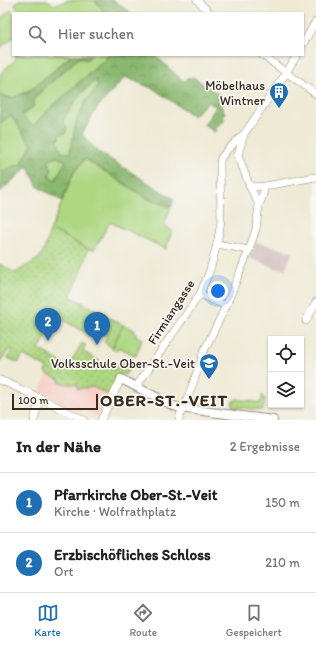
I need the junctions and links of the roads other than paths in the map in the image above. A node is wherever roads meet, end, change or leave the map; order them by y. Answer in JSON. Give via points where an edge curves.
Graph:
{"nodes":[{"id":1,"x":197,"y":0,"type":"edge"},
{"id":2,"x":209,"y":12,"type":"edge"},
{"id":3,"x":316,"y":21,"type":"edge"},
{"id":4,"x":304,"y":42,"type":"edge"},
{"id":5,"x":263,"y":56,"type":"edge"},
{"id":6,"x":296,"y":56,"type":"edge"},
{"id":7,"x":286,"y":73,"type":"junction"},
{"id":8,"x":316,"y":94,"type":"edge"},
{"id":9,"x":244,"y":134,"type":"junction"},
{"id":10,"x":227,"y":150,"type":"junction"},
{"id":11,"x":238,"y":155,"type":"junction"},
{"id":12,"x":316,"y":177,"type":"edge"},
{"id":13,"x":265,"y":186,"type":"junction"},
{"id":14,"x":250,"y":187,"type":"junction"},
{"id":15,"x":259,"y":205,"type":"junction"},
{"id":16,"x":217,"y":244,"type":"junction"},
{"id":17,"x":249,"y":250,"type":"junction"},
{"id":18,"x":200,"y":294,"type":"junction"},
{"id":19,"x":316,"y":302,"type":"edge"},
{"id":20,"x":226,"y":306,"type":"junction"},
{"id":21,"x":306,"y":321,"type":"dead end"},
{"id":22,"x":0,"y":380,"type":"edge"},
{"id":23,"x":121,"y":380,"type":"joint"},
{"id":24,"x":136,"y":387,"type":"junction"},
{"id":25,"x":40,"y":398,"type":"junction"},
{"id":26,"x":183,"y":409,"type":"junction"},
{"id":27,"x":34,"y":420,"type":"edge"},
{"id":28,"x":84,"y":420,"type":"edge"},
{"id":29,"x":101,"y":420,"type":"edge"},
{"id":30,"x":179,"y":420,"type":"edge"},
{"id":31,"x":274,"y":420,"type":"edge"}],
"edges":[{"from":1,"to":2,"type":"street"},
{"from":3,"to":4,"type":"street"},
{"from":5,"to":7,"type":"street"},
{"from":6,"to":7,"type":"street","name":"Firmiangasse"},
{"from":7,"to":8,"type":"street"},
{"from":7,"to":9,"type":"street","name":"Firmiangasse"},
{"from":9,"to":10,"type":"street","name":"Firmiangasse"},
{"from":9,"to":11,"type":"street"},
{"from":10,"to":11,"type":"street"},
{"from":10,"to":16,"type":"street","name":"Firmiangasse","via":[[220,162],[221,221]]},
{"from":11,"to":14,"type":"street"},
{"from":12,"to":13,"type":"street"},
{"from":13,"to":14,"type":"street"},
{"from":13,"to":15,"type":"street"},
{"from":14,"to":15,"type":"street"},
{"from":15,"to":17,"type":"street","via":[[256,229]]},
{"from":16,"to":17,"type":"street"},
{"from":16,"to":18,"type":"street","name":"Firmiangasse"},
{"from":17,"to":20,"type":"street"},
{"from":18,"to":20,"type":"street"},
{"from":18,"to":24,"type":"street","name":"Firmiangasse"},
{"from":19,"to":21,"type":"street"},
{"from":20,"to":26,"type":"street","via":[[203,353]]},
{"from":22,"to":25,"type":"street"},
{"from":23,"to":24,"type":"main road"},
{"from":23,"to":29,"type":"street"},
{"from":24,"to":26,"type":"main road"},
{"from":25,"to":27,"type":"street"},
{"from":25,"to":28,"type":"street"},
{"from":26,"to":30,"type":"street"},
{"from":26,"to":31,"type":"main road"}]}
